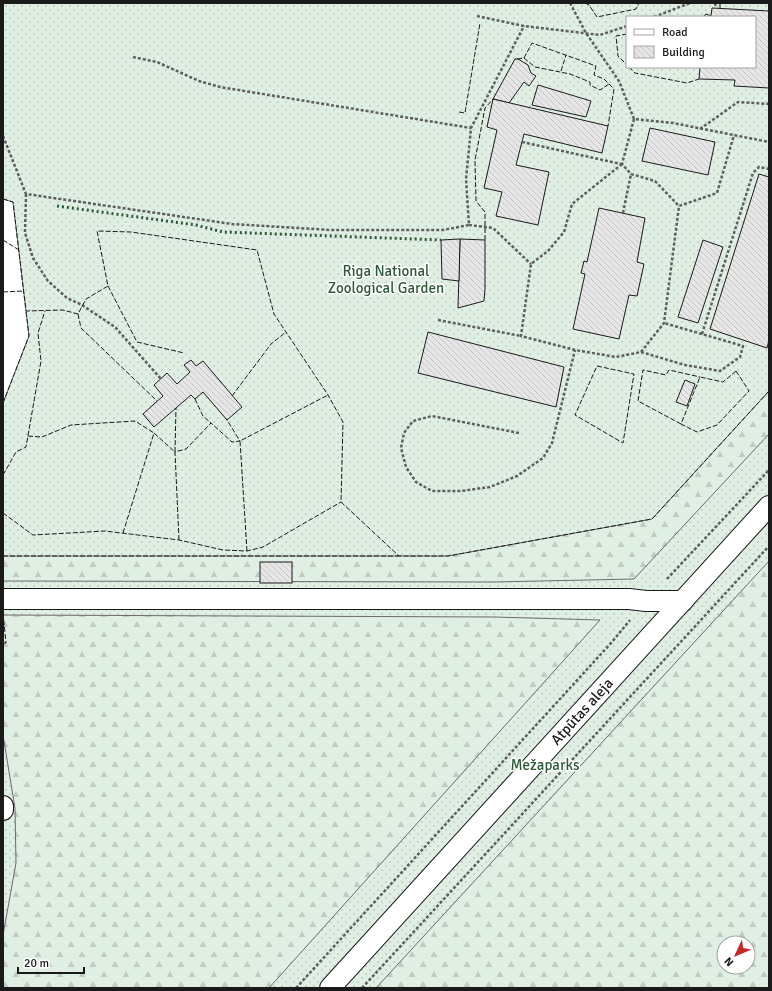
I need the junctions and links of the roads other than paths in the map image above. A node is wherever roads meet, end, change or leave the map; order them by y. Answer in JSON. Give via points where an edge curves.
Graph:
{"nodes":[{"id":1,"x":769,"y":506,"type":"edge"},
{"id":2,"x":3,"y":599,"type":"edge"},
{"id":3,"x":683,"y":601,"type":"junction"},
{"id":4,"x":3,"y":806,"type":"edge"},
{"id":5,"x":3,"y":810,"type":"edge"},
{"id":6,"x":330,"y":988,"type":"edge"}],
"edges":[{"from":1,"to":3,"type":"street","name":"Atpūtas aleja"},
{"from":2,"to":3,"type":"street"},
{"from":3,"to":6,"type":"street","name":"Atpūtas aleja"},
{"from":4,"to":5,"type":"street"}]}
